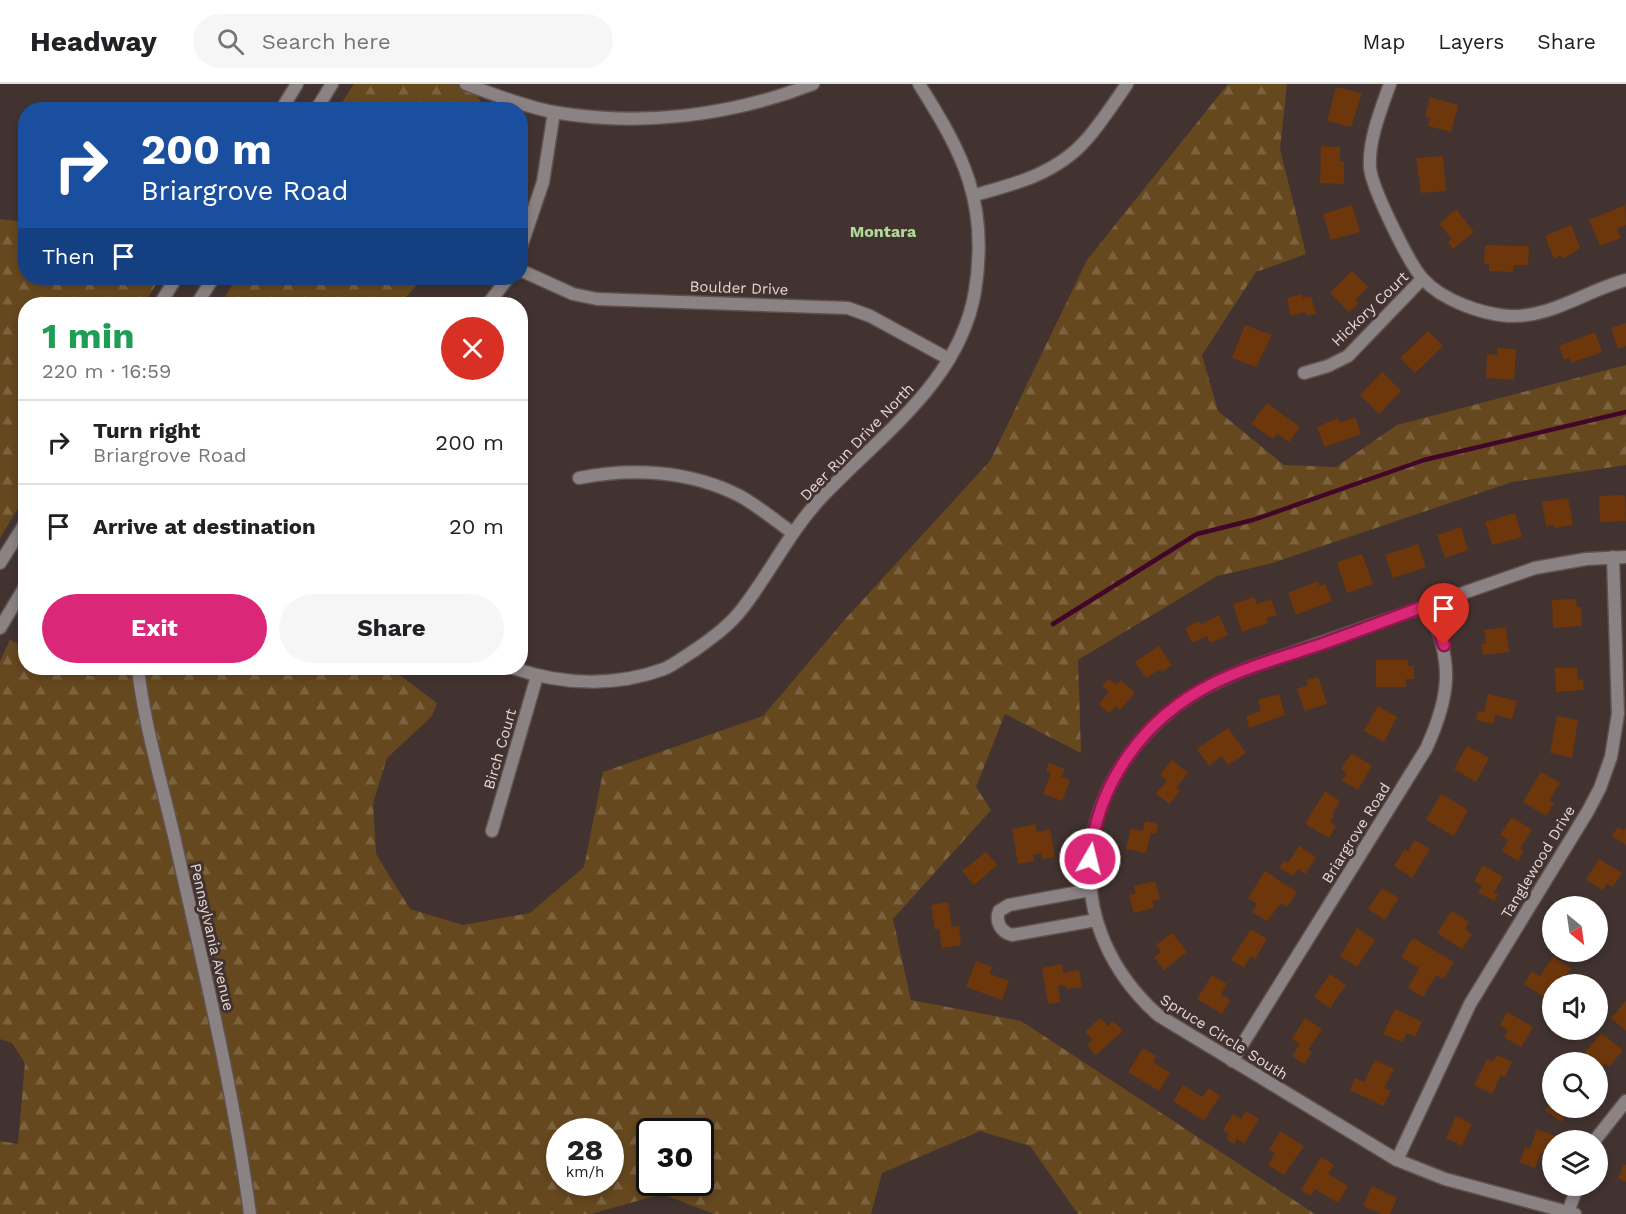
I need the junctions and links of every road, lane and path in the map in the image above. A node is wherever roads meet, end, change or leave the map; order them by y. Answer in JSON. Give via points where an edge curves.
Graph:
{"nodes":[{"id":1,"x":297,"y":84,"type":"edge"},
{"id":2,"x":332,"y":84,"type":"edge"},
{"id":3,"x":466,"y":84,"type":"edge"},
{"id":4,"x":813,"y":84,"type":"edge"},
{"id":5,"x":919,"y":84,"type":"edge"},
{"id":6,"x":1127,"y":84,"type":"edge"},
{"id":7,"x":1390,"y":84,"type":"edge"},
{"id":8,"x":286,"y":102,"type":"edge"},
{"id":9,"x":321,"y":102,"type":"edge"},
{"id":10,"x":515,"y":102,"type":"edge"},
{"id":11,"x":528,"y":106,"type":"edge"},
{"id":12,"x":554,"y":112,"type":"junction"},
{"id":13,"x":975,"y":195,"type":"junction"},
{"id":14,"x":528,"y":226,"type":"edge"},
{"id":15,"x":528,"y":274,"type":"edge"},
{"id":16,"x":1422,"y":279,"type":"junction"},
{"id":17,"x":1626,"y":280,"type":"edge"},
{"id":18,"x":949,"y":359,"type":"junction"},
{"id":19,"x":1304,"y":373,"type":"dead end"},
{"id":20,"x":579,"y":478,"type":"dead end"},
{"id":21,"x":793,"y":533,"type":"junction"},
{"id":22,"x":18,"y":535,"type":"edge"},
{"id":23,"x":1613,"y":557,"type":"junction"},
{"id":24,"x":1626,"y":557,"type":"edge"},
{"id":25,"x":0,"y":563,"type":"edge"},
{"id":26,"x":18,"y":598,"type":"edge"},
{"id":27,"x":1430,"y":604,"type":"junction"},
{"id":28,"x":0,"y":628,"type":"edge"},
{"id":29,"x":528,"y":673,"type":"edge"},
{"id":30,"x":139,"y":675,"type":"edge"},
{"id":31,"x":537,"y":676,"type":"junction"},
{"id":32,"x":492,"y":831,"type":"dead end"},
{"id":33,"x":1090,"y":890,"type":"junction"},
{"id":34,"x":1096,"y":920,"type":"junction"},
{"id":35,"x":1232,"y":1061,"type":"junction"},
{"id":36,"x":1626,"y":1101,"type":"edge"},
{"id":37,"x":1603,"y":1130,"type":"edge"},
{"id":38,"x":1397,"y":1160,"type":"junction"},
{"id":39,"x":1576,"y":1196,"type":"edge"},
{"id":40,"x":1572,"y":1213,"type":"edge"},
{"id":41,"x":250,"y":1214,"type":"edge"}],
"edges":[{"from":1,"to":8,"type":"street"},
{"from":2,"to":9,"type":"street"},
{"from":3,"to":10,"type":"street"},
{"from":4,"to":12,"type":"street","via":[[747,105],[696,115],[645,119]]},
{"from":5,"to":13,"type":"street","name":"Deer Run Drive North","via":[[963,160]]},
{"from":6,"to":13,"type":"street","via":[[1086,141],[1052,169],[1020,183]]},
{"from":7,"to":16,"type":"street","via":[[1374,134],[1370,168],[1381,205]]},
{"from":11,"to":12,"type":"street"},
{"from":12,"to":14,"type":"street","via":[[543,182]]},
{"from":13,"to":18,"type":"street","name":"Deer Run Drive North","via":[[975,293]]},
{"from":15,"to":18,"type":"street","name":"Boulder Drive","via":[[573,294],[597,299],[848,308]]},
{"from":16,"to":17,"type":"street","via":[[1461,304],[1510,316],[1537,313]]},
{"from":16,"to":19,"type":"street","name":"Hickory Court","via":[[1348,356]]},
{"from":18,"to":21,"type":"street","name":"Deer Run Drive North","via":[[930,389],[820,498]]},
{"from":20,"to":21,"type":"street","via":[[626,472],[709,482],[742,498]]},
{"from":21,"to":31,"type":"street","name":"Deer Run Drive North","via":[[741,610],[716,635],[665,668],[601,682]]},
{"from":22,"to":25,"type":"street"},
{"from":23,"to":24,"type":"street","name":"Spruce Circle South"},
{"from":23,"to":27,"type":"street","name":"Spruce Circle South","via":[[1535,568]]},
{"from":23,"to":38,"type":"street","name":"Tanglewood Drive","via":[[1618,714],[1611,757],[1600,788],[1470,1004]]},
{"from":26,"to":28,"type":"street"},
{"from":27,"to":33,"type":"street","name":"Spruce Circle South","via":[[1238,672],[1169,712],[1126,757],[1106,792],[1092,839]]},
{"from":27,"to":35,"type":"street","name":"Briargrove Road","via":[[1444,645],[1447,674],[1435,729]]},
{"from":29,"to":31,"type":"street","name":"Deer Run Drive North"},
{"from":30,"to":41,"type":"street","name":"Pennsylvania Avenue","via":[[219,1038]]},
{"from":31,"to":32,"type":"street","name":"Birch Court"},
{"from":33,"to":34,"type":"street","name":"Spruce Circle South"},
{"from":33,"to":34,"type":"street","via":[[1009,905],[999,911],[998,921],[1002,930],[1012,935]]},
{"from":34,"to":35,"type":"street","name":"Spruce Circle South","via":[[1106,948],[1135,994],[1158,1015]]},
{"from":35,"to":38,"type":"street","name":"Spruce Circle South"},
{"from":36,"to":37,"type":"street"},
{"from":38,"to":40,"type":"street","name":"Spruce Circle South","via":[[1445,1179]]},
{"from":39,"to":40,"type":"street"}]}
